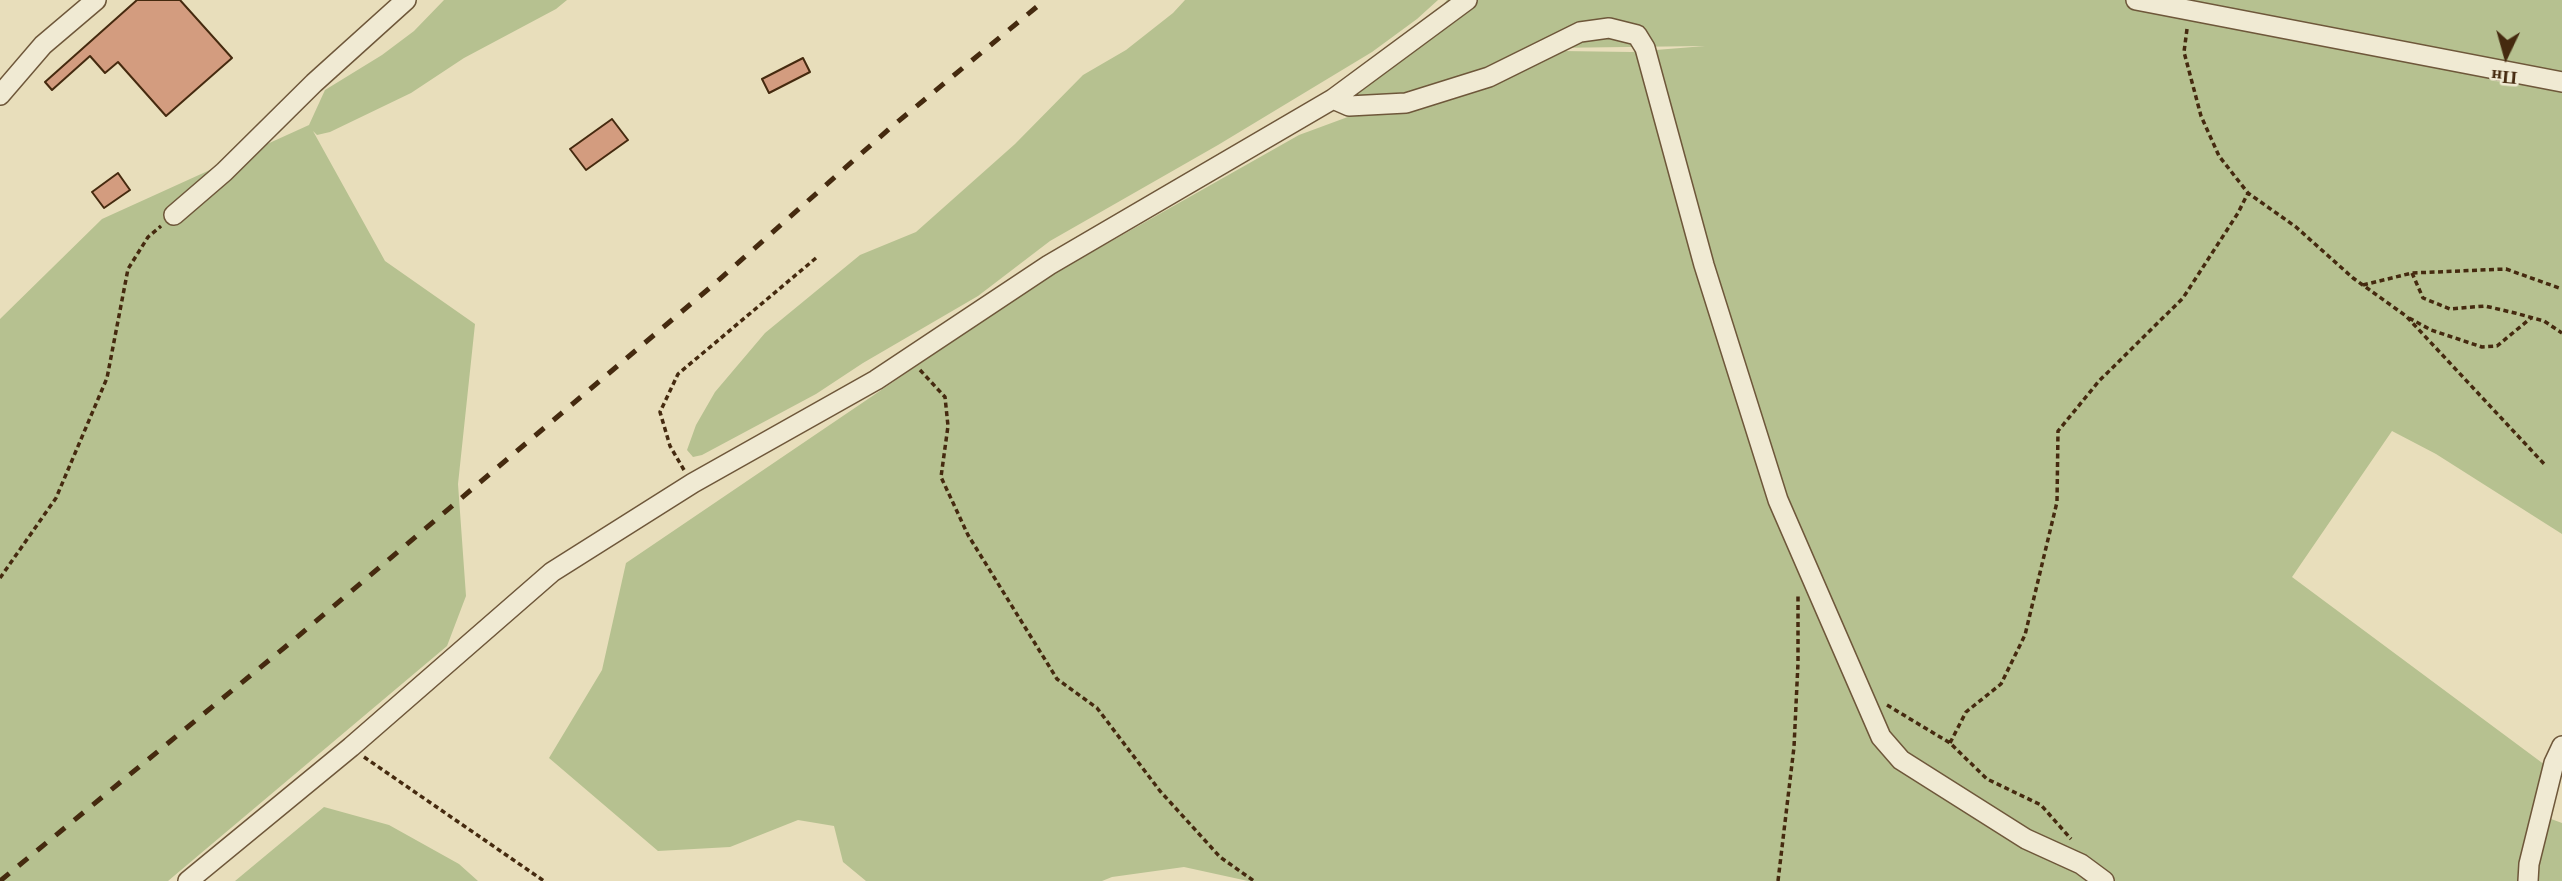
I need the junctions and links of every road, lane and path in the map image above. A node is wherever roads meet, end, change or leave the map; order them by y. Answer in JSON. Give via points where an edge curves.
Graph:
{"nodes":[{"id":1,"x":96,"y":0,"type":"edge"},
{"id":2,"x":406,"y":0,"type":"edge"},
{"id":3,"x":1467,"y":0,"type":"edge"},
{"id":4,"x":2136,"y":0,"type":"edge"},
{"id":5,"x":2189,"y":10,"type":"junction"},
{"id":6,"x":2562,"y":82,"type":"edge"},
{"id":7,"x":0,"y":95,"type":"edge"},
{"id":8,"x":1333,"y":99,"type":"junction"},
{"id":9,"x":2248,"y":193,"type":"junction"},
{"id":10,"x":174,"y":215,"type":"joint"},
{"id":11,"x":816,"y":258,"type":"dead end"},
{"id":12,"x":2413,"y":272,"type":"junction"},
{"id":13,"x":2363,"y":285,"type":"junction"},
{"id":14,"x":2562,"y":289,"type":"edge"},
{"id":15,"x":2406,"y":316,"type":"junction"},
{"id":16,"x":2532,"y":318,"type":"junction"},
{"id":17,"x":2562,"y":333,"type":"edge"},
{"id":18,"x":909,"y":359,"type":"junction"},
{"id":19,"x":2546,"y":466,"type":"dead end"},
{"id":20,"x":693,"y":483,"type":"junction"},
{"id":21,"x":0,"y":579,"type":"edge"},
{"id":22,"x":1798,"y":585,"type":"dead end"},
{"id":23,"x":1862,"y":694,"type":"junction"},
{"id":24,"x":1950,"y":743,"type":"junction"},
{"id":25,"x":2562,"y":746,"type":"edge"},
{"id":26,"x":351,"y":747,"type":"junction"},
{"id":27,"x":2073,"y":841,"type":"dead end"},
{"id":28,"x":188,"y":881,"type":"edge"},
{"id":29,"x":544,"y":881,"type":"edge"},
{"id":30,"x":1254,"y":881,"type":"edge"},
{"id":31,"x":1778,"y":881,"type":"edge"},
{"id":32,"x":2104,"y":881,"type":"edge"},
{"id":33,"x":2528,"y":881,"type":"edge"}],
"edges":[{"from":1,"to":7,"type":"lane","via":[[43,46]]},
{"from":2,"to":10,"type":"lane"},
{"from":3,"to":8,"type":"lane"},
{"from":4,"to":5,"type":"lane"},
{"from":5,"to":6,"type":"lane"},
{"from":5,"to":9,"type":"path","via":[[2183,52],[2201,116],[2219,156]]},
{"from":8,"to":18,"type":"lane","via":[[1049,265]]},
{"from":8,"to":23,"type":"lane","via":[[1349,106],[1406,103],[1489,77],[1580,32],[1609,28],[1637,35],[1645,48],[1704,265],[1778,500]]},
{"from":9,"to":13,"type":"path"},
{"from":9,"to":24,"type":"path","via":[[2183,298],[2099,382],[2058,431],[2057,502],[2025,635],[2001,684],[1966,712]]},
{"from":10,"to":21,"type":"path","via":[[148,237],[128,269],[107,378],[56,498]]},
{"from":11,"to":20,"type":"path","via":[[678,374],[660,412],[670,446]]},
{"from":12,"to":13,"type":"path"},
{"from":12,"to":14,"type":"path","via":[[2506,269]]},
{"from":12,"to":16,"type":"path","via":[[2423,298],[2450,309],[2485,306]]},
{"from":13,"to":15,"type":"path"},
{"from":15,"to":16,"type":"path","via":[[2431,330],[2482,347],[2497,346]]},
{"from":15,"to":19,"type":"path"},
{"from":16,"to":17,"type":"path"},
{"from":18,"to":20,"type":"lane"},
{"from":18,"to":30,"type":"path","via":[[945,397],[948,426],[940,477],[968,535],[1057,678],[1097,708],[1160,791],[1220,857]]},
{"from":20,"to":26,"type":"lane","via":[[552,572]]},
{"from":22,"to":31,"type":"path","via":[[1794,747]]},
{"from":23,"to":24,"type":"path"},
{"from":23,"to":32,"type":"lane","via":[[1881,737],[1902,760],[2026,839],[2081,864]]},
{"from":24,"to":27,"type":"path","via":[[1987,779],[2042,805]]},
{"from":25,"to":33,"type":"lane","via":[[2554,763]]},
{"from":26,"to":28,"type":"lane"},
{"from":26,"to":29,"type":"path"}]}
